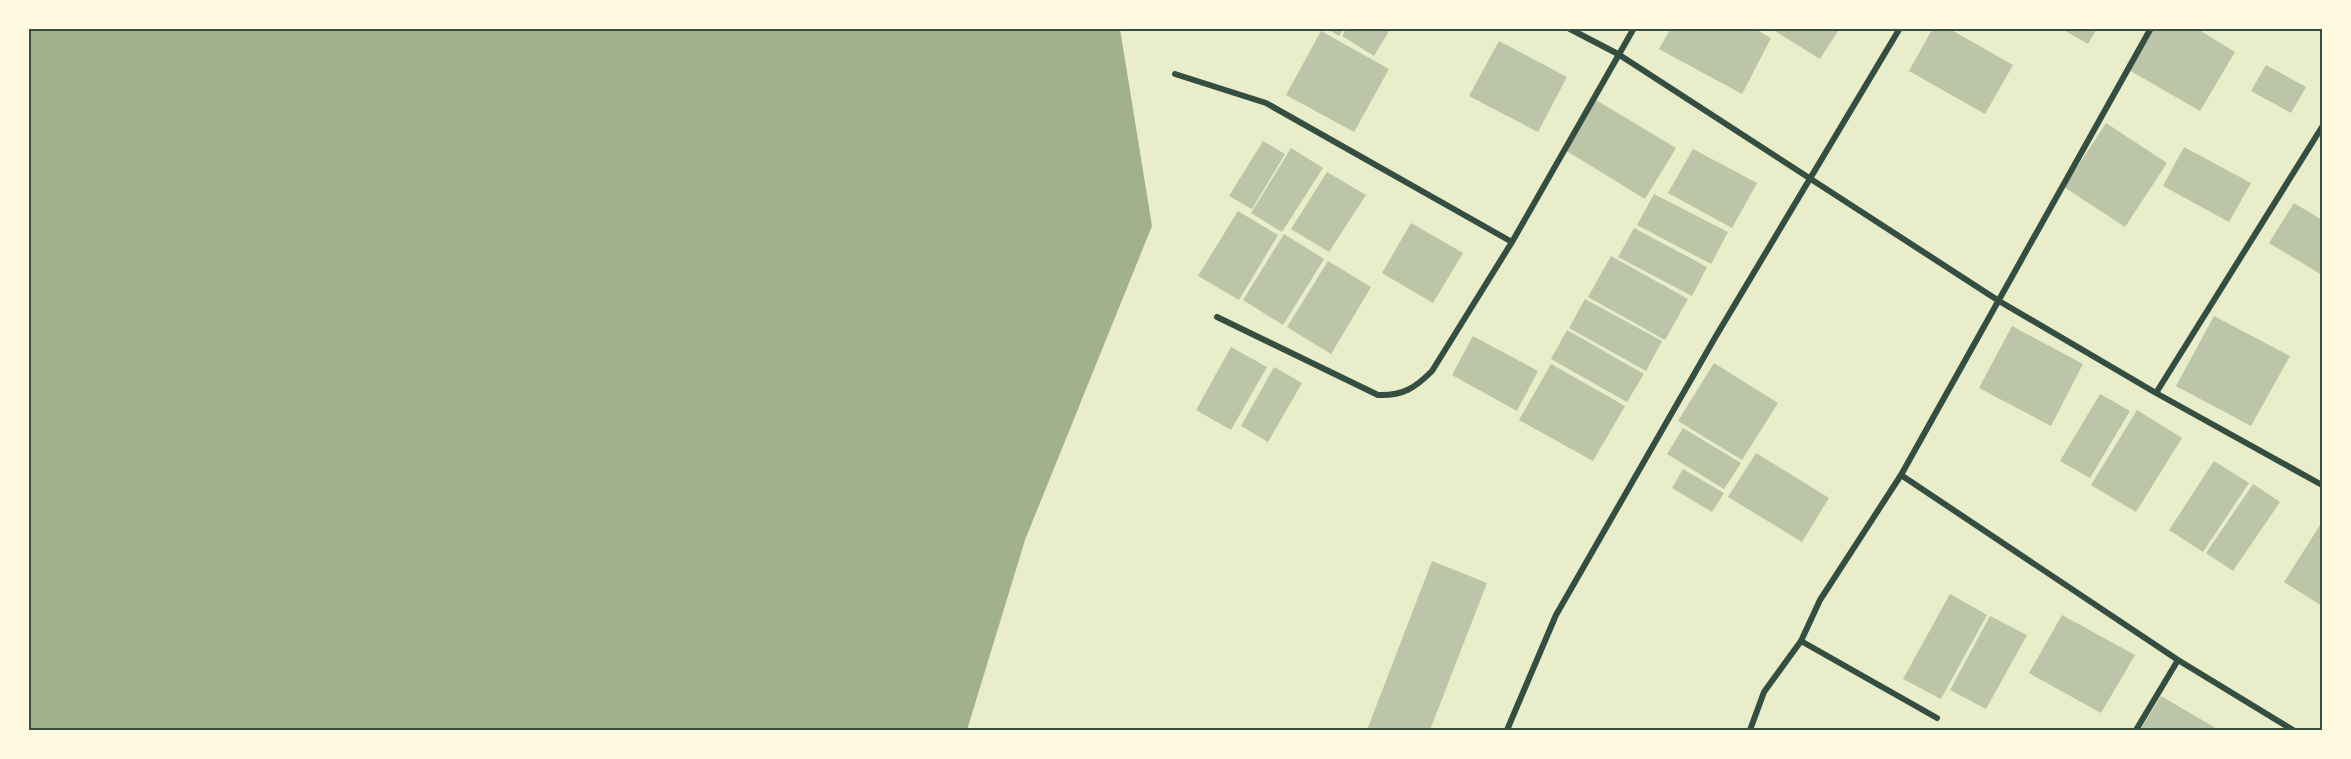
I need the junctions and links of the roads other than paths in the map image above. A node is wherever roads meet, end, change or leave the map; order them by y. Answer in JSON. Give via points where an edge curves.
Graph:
{"nodes":[{"id":1,"x":1568,"y":28,"type":"edge"},
{"id":2,"x":1634,"y":28,"type":"edge"},
{"id":3,"x":1900,"y":28,"type":"edge"},
{"id":4,"x":2151,"y":28,"type":"edge"},
{"id":5,"x":1618,"y":54,"type":"junction"},
{"id":6,"x":1175,"y":74,"type":"dead end"},
{"id":7,"x":2322,"y":127,"type":"edge"},
{"id":8,"x":1810,"y":177,"type":"junction"},
{"id":9,"x":1512,"y":242,"type":"junction"},
{"id":10,"x":1999,"y":301,"type":"junction"},
{"id":11,"x":1217,"y":317,"type":"dead end"},
{"id":12,"x":2156,"y":393,"type":"junction"},
{"id":13,"x":1901,"y":475,"type":"junction"},
{"id":14,"x":2322,"y":486,"type":"edge"},
{"id":15,"x":1801,"y":640,"type":"junction"},
{"id":16,"x":2178,"y":660,"type":"junction"},
{"id":17,"x":1937,"y":718,"type":"dead end"},
{"id":18,"x":1507,"y":730,"type":"edge"},
{"id":19,"x":1750,"y":730,"type":"edge"},
{"id":20,"x":2136,"y":730,"type":"edge"},
{"id":21,"x":2293,"y":730,"type":"edge"}],
"edges":[{"from":1,"to":5,"type":"street"},
{"from":2,"to":5,"type":"street"},
{"from":3,"to":8,"type":"street"},
{"from":4,"to":10,"type":"street"},
{"from":5,"to":8,"type":"street"},
{"from":5,"to":9,"type":"street"},
{"from":6,"to":9,"type":"street","via":[[1266,102]]},
{"from":7,"to":12,"type":"street"},
{"from":8,"to":10,"type":"street"},
{"from":8,"to":18,"type":"street","via":[[1556,615]]},
{"from":9,"to":11,"type":"street","via":[[1431,371],[1415,388],[1394,396],[1378,395]]},
{"from":10,"to":12,"type":"street"},
{"from":10,"to":13,"type":"street"},
{"from":12,"to":14,"type":"street"},
{"from":13,"to":15,"type":"street","via":[[1820,600]]},
{"from":13,"to":16,"type":"street"},
{"from":15,"to":17,"type":"street"},
{"from":15,"to":19,"type":"street","via":[[1764,692]]},
{"from":16,"to":20,"type":"street"},
{"from":16,"to":21,"type":"street"}]}
